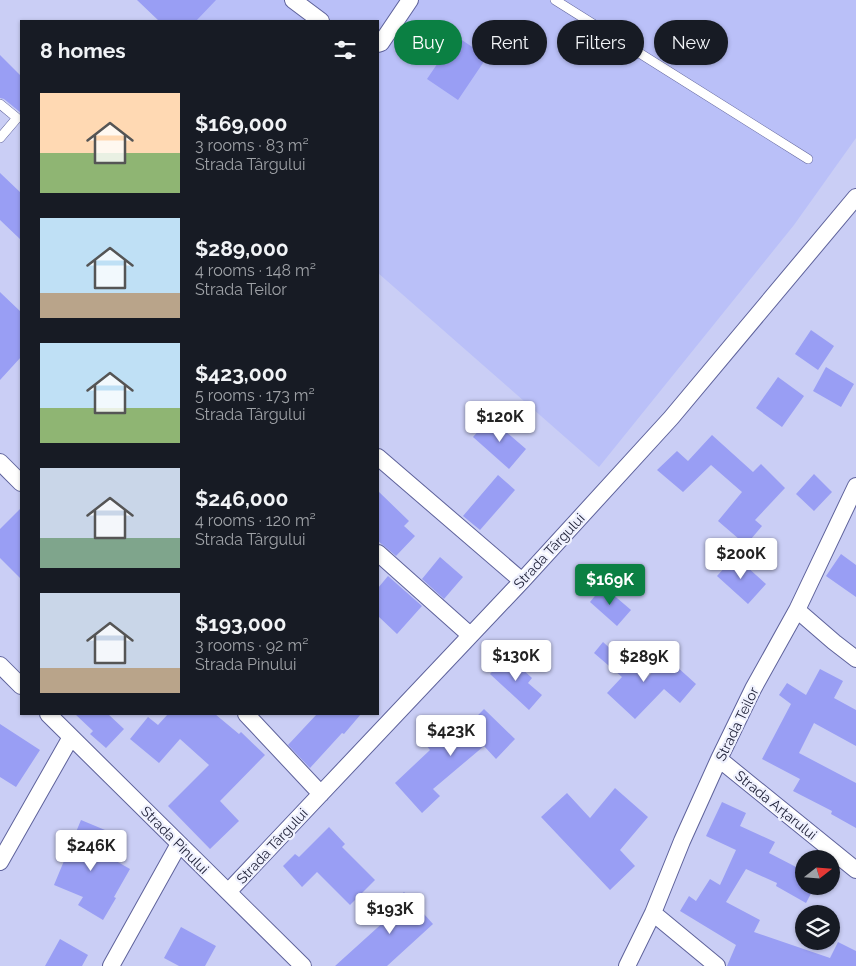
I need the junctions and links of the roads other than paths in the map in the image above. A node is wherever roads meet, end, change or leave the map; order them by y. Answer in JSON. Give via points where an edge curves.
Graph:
{"nodes":[{"id":1,"x":293,"y":0,"type":"edge"},
{"id":2,"x":410,"y":0,"type":"edge"},
{"id":3,"x":555,"y":0,"type":"edge"},
{"id":4,"x":320,"y":20,"type":"edge"},
{"id":5,"x":379,"y":44,"type":"edge"},
{"id":6,"x":0,"y":104,"type":"edge"},
{"id":7,"x":0,"y":138,"type":"edge"},
{"id":8,"x":808,"y":159,"type":"dead end"},
{"id":9,"x":856,"y":197,"type":"edge"},
{"id":10,"x":379,"y":458,"type":"edge"},
{"id":11,"x":0,"y":462,"type":"edge"},
{"id":12,"x":20,"y":482,"type":"edge"},
{"id":13,"x":856,"y":486,"type":"edge"},
{"id":14,"x":379,"y":554,"type":"edge"},
{"id":15,"x":522,"y":581,"type":"junction"},
{"id":16,"x":798,"y":610,"type":"junction"},
{"id":17,"x":470,"y":635,"type":"junction"},
{"id":18,"x":856,"y":659,"type":"edge"},
{"id":19,"x":0,"y":665,"type":"edge"},
{"id":20,"x":20,"y":685,"type":"edge"},
{"id":21,"x":49,"y":715,"type":"edge"},
{"id":22,"x":247,"y":715,"type":"edge"},
{"id":23,"x":71,"y":737,"type":"junction"},
{"id":24,"x":719,"y":759,"type":"junction"},
{"id":25,"x":321,"y":794,"type":"junction"},
{"id":26,"x":179,"y":844,"type":"junction"},
{"id":27,"x":0,"y":862,"type":"edge"},
{"id":28,"x":856,"y":870,"type":"edge"},
{"id":29,"x":228,"y":892,"type":"junction"},
{"id":30,"x":653,"y":913,"type":"junction"},
{"id":31,"x":112,"y":966,"type":"edge"},
{"id":32,"x":303,"y":966,"type":"edge"},
{"id":33,"x":627,"y":966,"type":"edge"},
{"id":34,"x":717,"y":966,"type":"edge"}],
"edges":[{"from":1,"to":4,"type":"street"},
{"from":2,"to":5,"type":"street"},
{"from":3,"to":8,"type":"lane"},
{"from":6,"to":7,"type":"lane","via":[[17,118]]},
{"from":9,"to":15,"type":"street","name":"Strada Târgului","via":[[671,418]]},
{"from":10,"to":15,"type":"street"},
{"from":11,"to":12,"type":"street"},
{"from":13,"to":16,"type":"street","name":"Strada Teilor"},
{"from":14,"to":17,"type":"street"},
{"from":15,"to":17,"type":"street","name":"Strada Târgului"},
{"from":16,"to":18,"type":"street"},
{"from":16,"to":24,"type":"street","name":"Strada Teilor","via":[[753,689]]},
{"from":17,"to":25,"type":"street","name":"Strada Târgului"},
{"from":19,"to":20,"type":"street"},
{"from":21,"to":23,"type":"street","name":"Strada Pinului"},
{"from":22,"to":25,"type":"street"},
{"from":23,"to":26,"type":"street","name":"Strada Pinului"},
{"from":23,"to":27,"type":"street"},
{"from":24,"to":28,"type":"street","name":"Strada Arțarului"},
{"from":24,"to":30,"type":"street","name":"Strada Teilor"},
{"from":25,"to":29,"type":"street","name":"Strada Târgului"},
{"from":26,"to":29,"type":"street","name":"Strada Pinului"},
{"from":26,"to":31,"type":"street"},
{"from":29,"to":32,"type":"street","name":"Strada Pinului"},
{"from":30,"to":33,"type":"street","name":"Strada Teilor"},
{"from":30,"to":34,"type":"street"}]}
